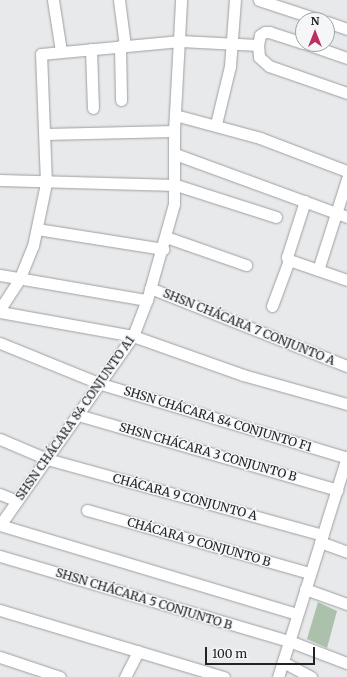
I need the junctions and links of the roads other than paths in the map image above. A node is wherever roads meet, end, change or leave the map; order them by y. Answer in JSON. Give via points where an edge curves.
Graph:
{"nodes":[{"id":1,"x":54,"y":0,"type":"edge"},
{"id":2,"x":119,"y":0,"type":"edge"},
{"id":3,"x":181,"y":0,"type":"edge"},
{"id":4,"x":235,"y":0,"type":"edge"},
{"id":5,"x":259,"y":0,"type":"edge"},
{"id":6,"x":296,"y":12,"type":"edge"},
{"id":7,"x":335,"y":25,"type":"edge"},
{"id":8,"x":347,"y":29,"type":"edge"},
{"id":9,"x":295,"y":40,"type":"edge"},
{"id":10,"x":180,"y":41,"type":"junction"},
{"id":11,"x":231,"y":43,"type":"junction"},
{"id":12,"x":258,"y":45,"type":"junction"},
{"id":13,"x":122,"y":46,"type":"junction"},
{"id":14,"x":92,"y":49,"type":"junction"},
{"id":15,"x":62,"y":51,"type":"junction"},
{"id":16,"x":330,"y":52,"type":"edge"},
{"id":17,"x":347,"y":58,"type":"edge"},
{"id":18,"x":347,"y":93,"type":"edge"},
{"id":19,"x":121,"y":100,"type":"dead end"},
{"id":20,"x":93,"y":108,"type":"dead end"},
{"id":21,"x":175,"y":115,"type":"junction"},
{"id":22,"x":216,"y":124,"type":"junction"},
{"id":23,"x":174,"y":131,"type":"junction"},
{"id":24,"x":45,"y":134,"type":"junction"},
{"id":25,"x":175,"y":154,"type":"junction"},
{"id":26,"x":347,"y":171,"type":"edge"},
{"id":27,"x":347,"y":179,"type":"edge"},
{"id":28,"x":0,"y":180,"type":"edge"},
{"id":29,"x":46,"y":183,"type":"junction"},
{"id":30,"x":176,"y":185,"type":"junction"},
{"id":31,"x":305,"y":201,"type":"junction"},
{"id":32,"x":342,"y":214,"type":"edge"},
{"id":33,"x":276,"y":217,"type":"dead end"},
{"id":34,"x":37,"y":230,"type":"junction"},
{"id":35,"x":166,"y":238,"type":"junction"},
{"id":36,"x":163,"y":249,"type":"junction"},
{"id":37,"x":289,"y":260,"type":"junction"},
{"id":38,"x":246,"y":265,"type":"dead end"},
{"id":39,"x":318,"y":270,"type":"junction"},
{"id":40,"x":0,"y":275,"type":"edge"},
{"id":41,"x":19,"y":280,"type":"junction"},
{"id":42,"x":347,"y":280,"type":"edge"},
{"id":43,"x":150,"y":288,"type":"junction"},
{"id":44,"x":147,"y":300,"type":"junction"},
{"id":45,"x":272,"y":306,"type":"dead end"},
{"id":46,"x":0,"y":310,"type":"edge"},
{"id":47,"x":133,"y":336,"type":"junction"},
{"id":48,"x":0,"y":344,"type":"edge"},
{"id":49,"x":347,"y":366,"type":"edge"},
{"id":50,"x":101,"y":384,"type":"junction"},
{"id":51,"x":347,"y":404,"type":"edge"},
{"id":52,"x":78,"y":415,"type":"junction"},
{"id":53,"x":0,"y":439,"type":"edge"},
{"id":54,"x":347,"y":458,"type":"edge"},
{"id":55,"x":47,"y":459,"type":"junction"},
{"id":56,"x":337,"y":490,"type":"junction"},
{"id":57,"x":0,"y":494,"type":"edge"},
{"id":58,"x":17,"y":501,"type":"junction"},
{"id":59,"x":87,"y":510,"type":"dead end"},
{"id":60,"x":0,"y":525,"type":"edge"},
{"id":61,"x":322,"y":538,"type":"junction"},
{"id":62,"x":347,"y":552,"type":"edge"},
{"id":63,"x":0,"y":556,"type":"edge"},
{"id":64,"x":310,"y":573,"type":"junction"},
{"id":65,"x":305,"y":590,"type":"junction"},
{"id":66,"x":347,"y":604,"type":"edge"},
{"id":67,"x":0,"y":610,"type":"edge"},
{"id":68,"x":298,"y":614,"type":"junction"},
{"id":69,"x":289,"y":641,"type":"junction"},
{"id":70,"x":138,"y":651,"type":"junction"},
{"id":71,"x":0,"y":657,"type":"edge"},
{"id":72,"x":283,"y":662,"type":"junction"},
{"id":73,"x":347,"y":663,"type":"edge"},
{"id":74,"x":60,"y":677,"type":"edge"},
{"id":75,"x":125,"y":677,"type":"edge"},
{"id":76,"x":224,"y":677,"type":"edge"},
{"id":77,"x":278,"y":677,"type":"edge"},
{"id":78,"x":311,"y":677,"type":"edge"}],
"edges":[{"from":1,"to":15,"type":"street"},
{"from":2,"to":13,"type":"street"},
{"from":3,"to":10,"type":"street","name":"SHSN CHÁCARA 84 CONJUNTO A1"},
{"from":4,"to":11,"type":"street"},
{"from":5,"to":6,"type":"street"},
{"from":7,"to":8,"type":"street"},
{"from":9,"to":12,"type":"street","via":[[270,32],[260,36]]},
{"from":10,"to":11,"type":"street"},
{"from":10,"to":13,"type":"street"},
{"from":10,"to":21,"type":"street","name":"SHSN CHÁCARA 84 CONJUNTO A1"},
{"from":11,"to":12,"type":"street"},
{"from":11,"to":22,"type":"street","via":[[227,82]]},
{"from":12,"to":18,"type":"street","via":[[259,57],[264,64]]},
{"from":13,"to":14,"type":"street"},
{"from":13,"to":19,"type":"street"},
{"from":14,"to":15,"type":"street"},
{"from":14,"to":20,"type":"street"},
{"from":15,"to":24,"type":"street","via":[[41,54]]},
{"from":16,"to":17,"type":"street"},
{"from":21,"to":22,"type":"street"},
{"from":21,"to":23,"type":"street","name":"SHSN CHÁCARA 84 CONJUNTO A1"},
{"from":22,"to":26,"type":"street"},
{"from":23,"to":24,"type":"street"},
{"from":23,"to":25,"type":"street","name":"SHSN CHÁCARA 84 CONJUNTO A1"},
{"from":24,"to":29,"type":"street"},
{"from":25,"to":30,"type":"street","name":"SHSN CHÁCARA 84 CONJUNTO A1"},
{"from":25,"to":31,"type":"street"},
{"from":27,"to":32,"type":"street"},
{"from":28,"to":29,"type":"street"},
{"from":29,"to":30,"type":"street"},
{"from":29,"to":34,"type":"street"},
{"from":30,"to":33,"type":"street"},
{"from":30,"to":35,"type":"street","name":"SHSN CHÁCARA 84 CONJUNTO A1","via":[[173,213]]},
{"from":31,"to":32,"type":"street"},
{"from":31,"to":37,"type":"street","via":[[287,251]]},
{"from":32,"to":39,"type":"street"},
{"from":34,"to":36,"type":"street"},
{"from":34,"to":41,"type":"street"},
{"from":35,"to":36,"type":"street","name":"SHSN CHÁCARA 84 CONJUNTO A1"},
{"from":35,"to":38,"type":"street"},
{"from":36,"to":43,"type":"street","name":"SHSN CHÁCARA 84 CONJUNTO A1"},
{"from":37,"to":39,"type":"street"},
{"from":37,"to":45,"type":"street"},
{"from":39,"to":42,"type":"street"},
{"from":40,"to":41,"type":"street"},
{"from":41,"to":44,"type":"street"},
{"from":41,"to":46,"type":"street"},
{"from":43,"to":44,"type":"street","name":"SHSN CHÁCARA 84 CONJUNTO A1"},
{"from":43,"to":49,"type":"street","name":"SHSN CHÁCARA 7 CONJUNTO A"},
{"from":44,"to":47,"type":"street","name":"SHSN CHÁCARA 84 CONJUNTO A1"},
{"from":46,"to":47,"type":"street"},
{"from":47,"to":50,"type":"street","name":"SHSN CHÁCARA 84 CONJUNTO A1"},
{"from":47,"to":51,"type":"street","via":[[243,375]]},
{"from":48,"to":50,"type":"street","name":"SHSN CHÁCARA 84 CONJUNTO F1"},
{"from":50,"to":52,"type":"street","name":"SHSN CHÁCARA 84 CONJUNTO A1"},
{"from":50,"to":54,"type":"street","name":"SHSN CHÁCARA 84 CONJUNTO F1"},
{"from":52,"to":55,"type":"street","name":"SHSN CHÁCARA 84 CONJUNTO A1"},
{"from":52,"to":56,"type":"street","name":"SHSN CHÁCARA 3 CONJUNTO B"},
{"from":53,"to":55,"type":"street","name":"CHÁCARA 9 CONJUNTO A"},
{"from":54,"to":56,"type":"street"},
{"from":55,"to":58,"type":"street","name":"SHSN CHÁCARA 84 CONJUNTO A1"},
{"from":55,"to":61,"type":"street","name":"CHÁCARA 9 CONJUNTO A"},
{"from":56,"to":61,"type":"street"},
{"from":57,"to":58,"type":"street"},
{"from":58,"to":60,"type":"street","name":"SHSN CHÁCARA 84 CONJUNTO A1"},
{"from":59,"to":64,"type":"street","name":"CHÁCARA 9 CONJUNTO B"},
{"from":60,"to":68,"type":"street"},
{"from":61,"to":62,"type":"street","name":"CHÁCARA 9 CONJUNTO A"},
{"from":61,"to":64,"type":"street"},
{"from":63,"to":69,"type":"street","name":"SHSN CHÁCARA 5 CONJUNTO B"},
{"from":64,"to":65,"type":"street"},
{"from":65,"to":66,"type":"street"},
{"from":65,"to":68,"type":"street"},
{"from":67,"to":70,"type":"street"},
{"from":68,"to":69,"type":"street"},
{"from":69,"to":72,"type":"street"},
{"from":69,"to":73,"type":"street","name":"SHSN CHÁCARA 5 CONJUNTO B"},
{"from":70,"to":75,"type":"street"},
{"from":70,"to":76,"type":"street"},
{"from":71,"to":74,"type":"street"},
{"from":72,"to":77,"type":"street"},
{"from":72,"to":78,"type":"street"}]}
